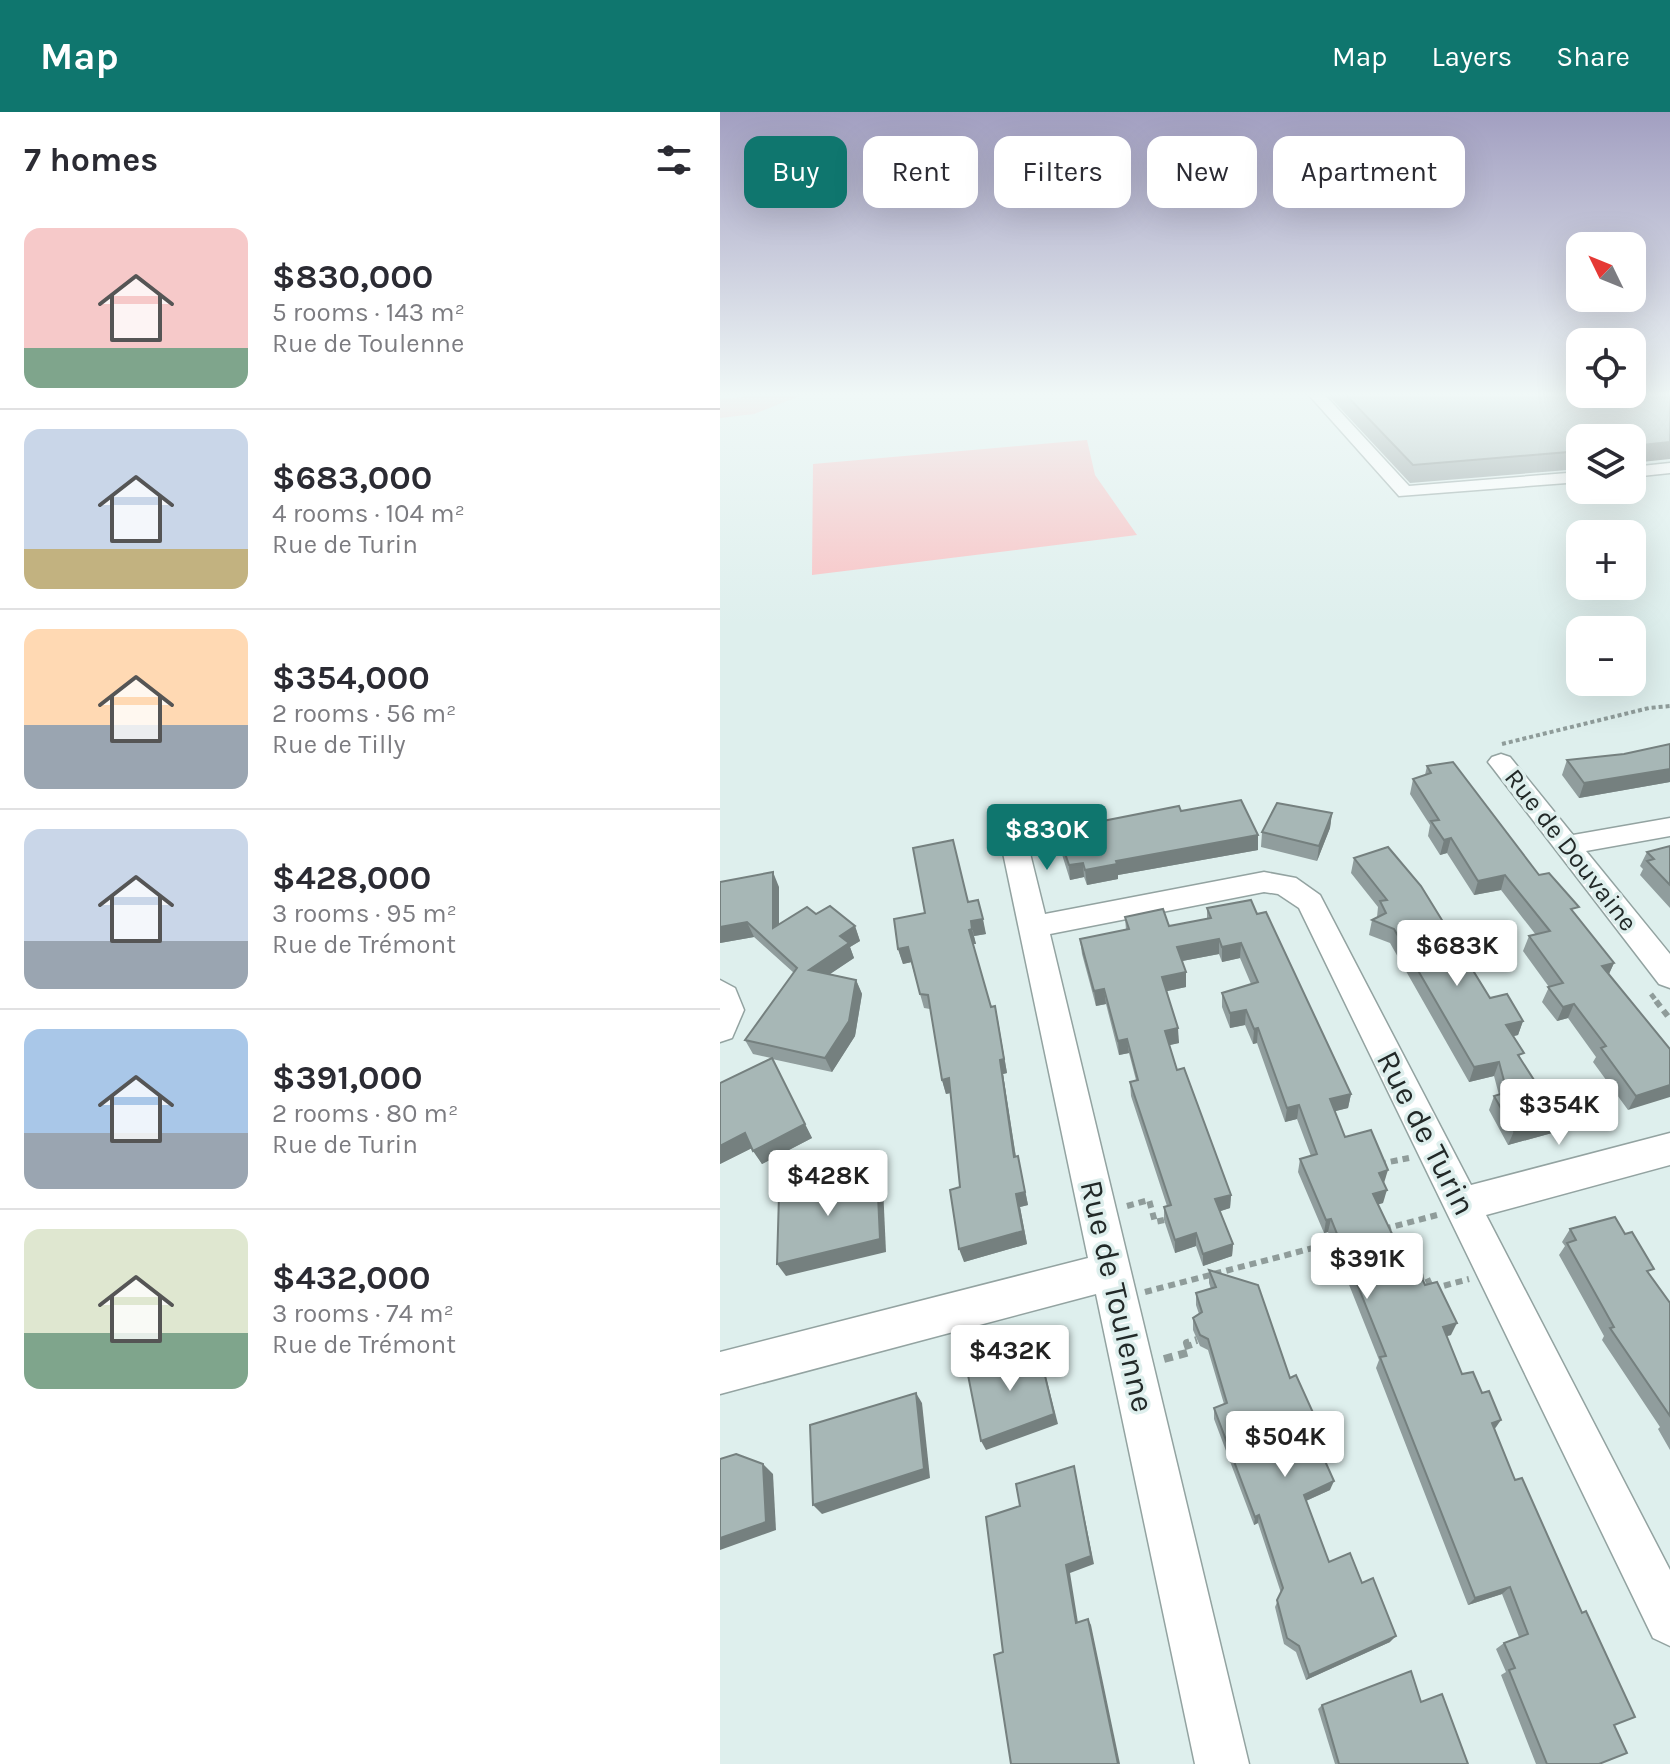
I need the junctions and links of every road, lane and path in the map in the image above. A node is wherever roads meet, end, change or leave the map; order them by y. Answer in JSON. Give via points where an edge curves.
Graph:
{"nodes":[{"id":1,"x":1386,"y":471,"type":"edge"},
{"id":2,"x":1566,"y":478,"type":"edge"},
{"id":3,"x":1670,"y":706,"type":"edge"},
{"id":4,"x":1501,"y":762,"type":"joint"},
{"id":5,"x":1670,"y":827,"type":"edge"},
{"id":6,"x":1011,"y":829,"type":"dead end"},
{"id":7,"x":1567,"y":845,"type":"junction"},
{"id":8,"x":1033,"y":927,"type":"junction"},
{"id":9,"x":1670,"y":976,"type":"edge"},
{"id":10,"x":720,"y":992,"type":"edge"},
{"id":11,"x":720,"y":1029,"type":"edge"},
{"id":12,"x":1670,"y":1149,"type":"edge"},
{"id":13,"x":1436,"y":1151,"type":"junction"},
{"id":14,"x":1380,"y":1174,"type":"edge"},
{"id":15,"x":1452,"y":1209,"type":"junction"},
{"id":16,"x":1098,"y":1214,"type":"junction"},
{"id":17,"x":1164,"y":1220,"type":"edge"},
{"id":18,"x":1381,"y":1230,"type":"edge"},
{"id":19,"x":1351,"y":1238,"type":"edge"},
{"id":20,"x":1496,"y":1272,"type":"junction"},
{"id":21,"x":1412,"y":1279,"type":"edge"},
{"id":22,"x":1126,"y":1282,"type":"junction"},
{"id":23,"x":1197,"y":1340,"type":"edge"},
{"id":24,"x":1132,"y":1368,"type":"junction"},
{"id":25,"x":720,"y":1373,"type":"edge"},
{"id":26,"x":1670,"y":1621,"type":"edge"},
{"id":27,"x":1222,"y":1764,"type":"edge"}],
"edges":[{"from":1,"to":2,"type":"street","via":[[1405,492]]},
{"from":3,"to":4,"type":"path","via":[[1508,740],[1496,751]]},
{"from":4,"to":7,"type":"street","name":"Rue de Douvaine"},
{"from":5,"to":7,"type":"street"},
{"from":6,"to":8,"type":"street","name":"Rue de Toulenne"},
{"from":7,"to":9,"type":"street","name":"Rue de Douvaine"},
{"from":8,"to":13,"type":"street","name":"Rue de Turin","via":[[1253,883],[1296,889],[1310,902]]},
{"from":8,"to":16,"type":"street","name":"Rue de Toulenne"},
{"from":10,"to":11,"type":"street","via":[[729,1010]]},
{"from":12,"to":15,"type":"street"},
{"from":13,"to":14,"type":"path","via":[[1376,1165]]},
{"from":13,"to":15,"type":"street","name":"Rue de Turin"},
{"from":15,"to":18,"type":"path"},
{"from":15,"to":20,"type":"street","name":"Rue de Turin"},
{"from":16,"to":17,"type":"path","via":[[1149,1200],[1155,1222]]},
{"from":16,"to":22,"type":"street","name":"Rue de Toulenne"},
{"from":19,"to":22,"type":"path"},
{"from":20,"to":21,"type":"path","via":[[1432,1289],[1426,1276]]},
{"from":20,"to":26,"type":"street","name":"Rue de Turin"},
{"from":22,"to":24,"type":"street","name":"Rue de Toulenne"},
{"from":22,"to":25,"type":"street"},
{"from":23,"to":24,"type":"path","via":[[1187,1343],[1190,1352]]},
{"from":24,"to":27,"type":"street","name":"Rue de Toulenne"}]}
